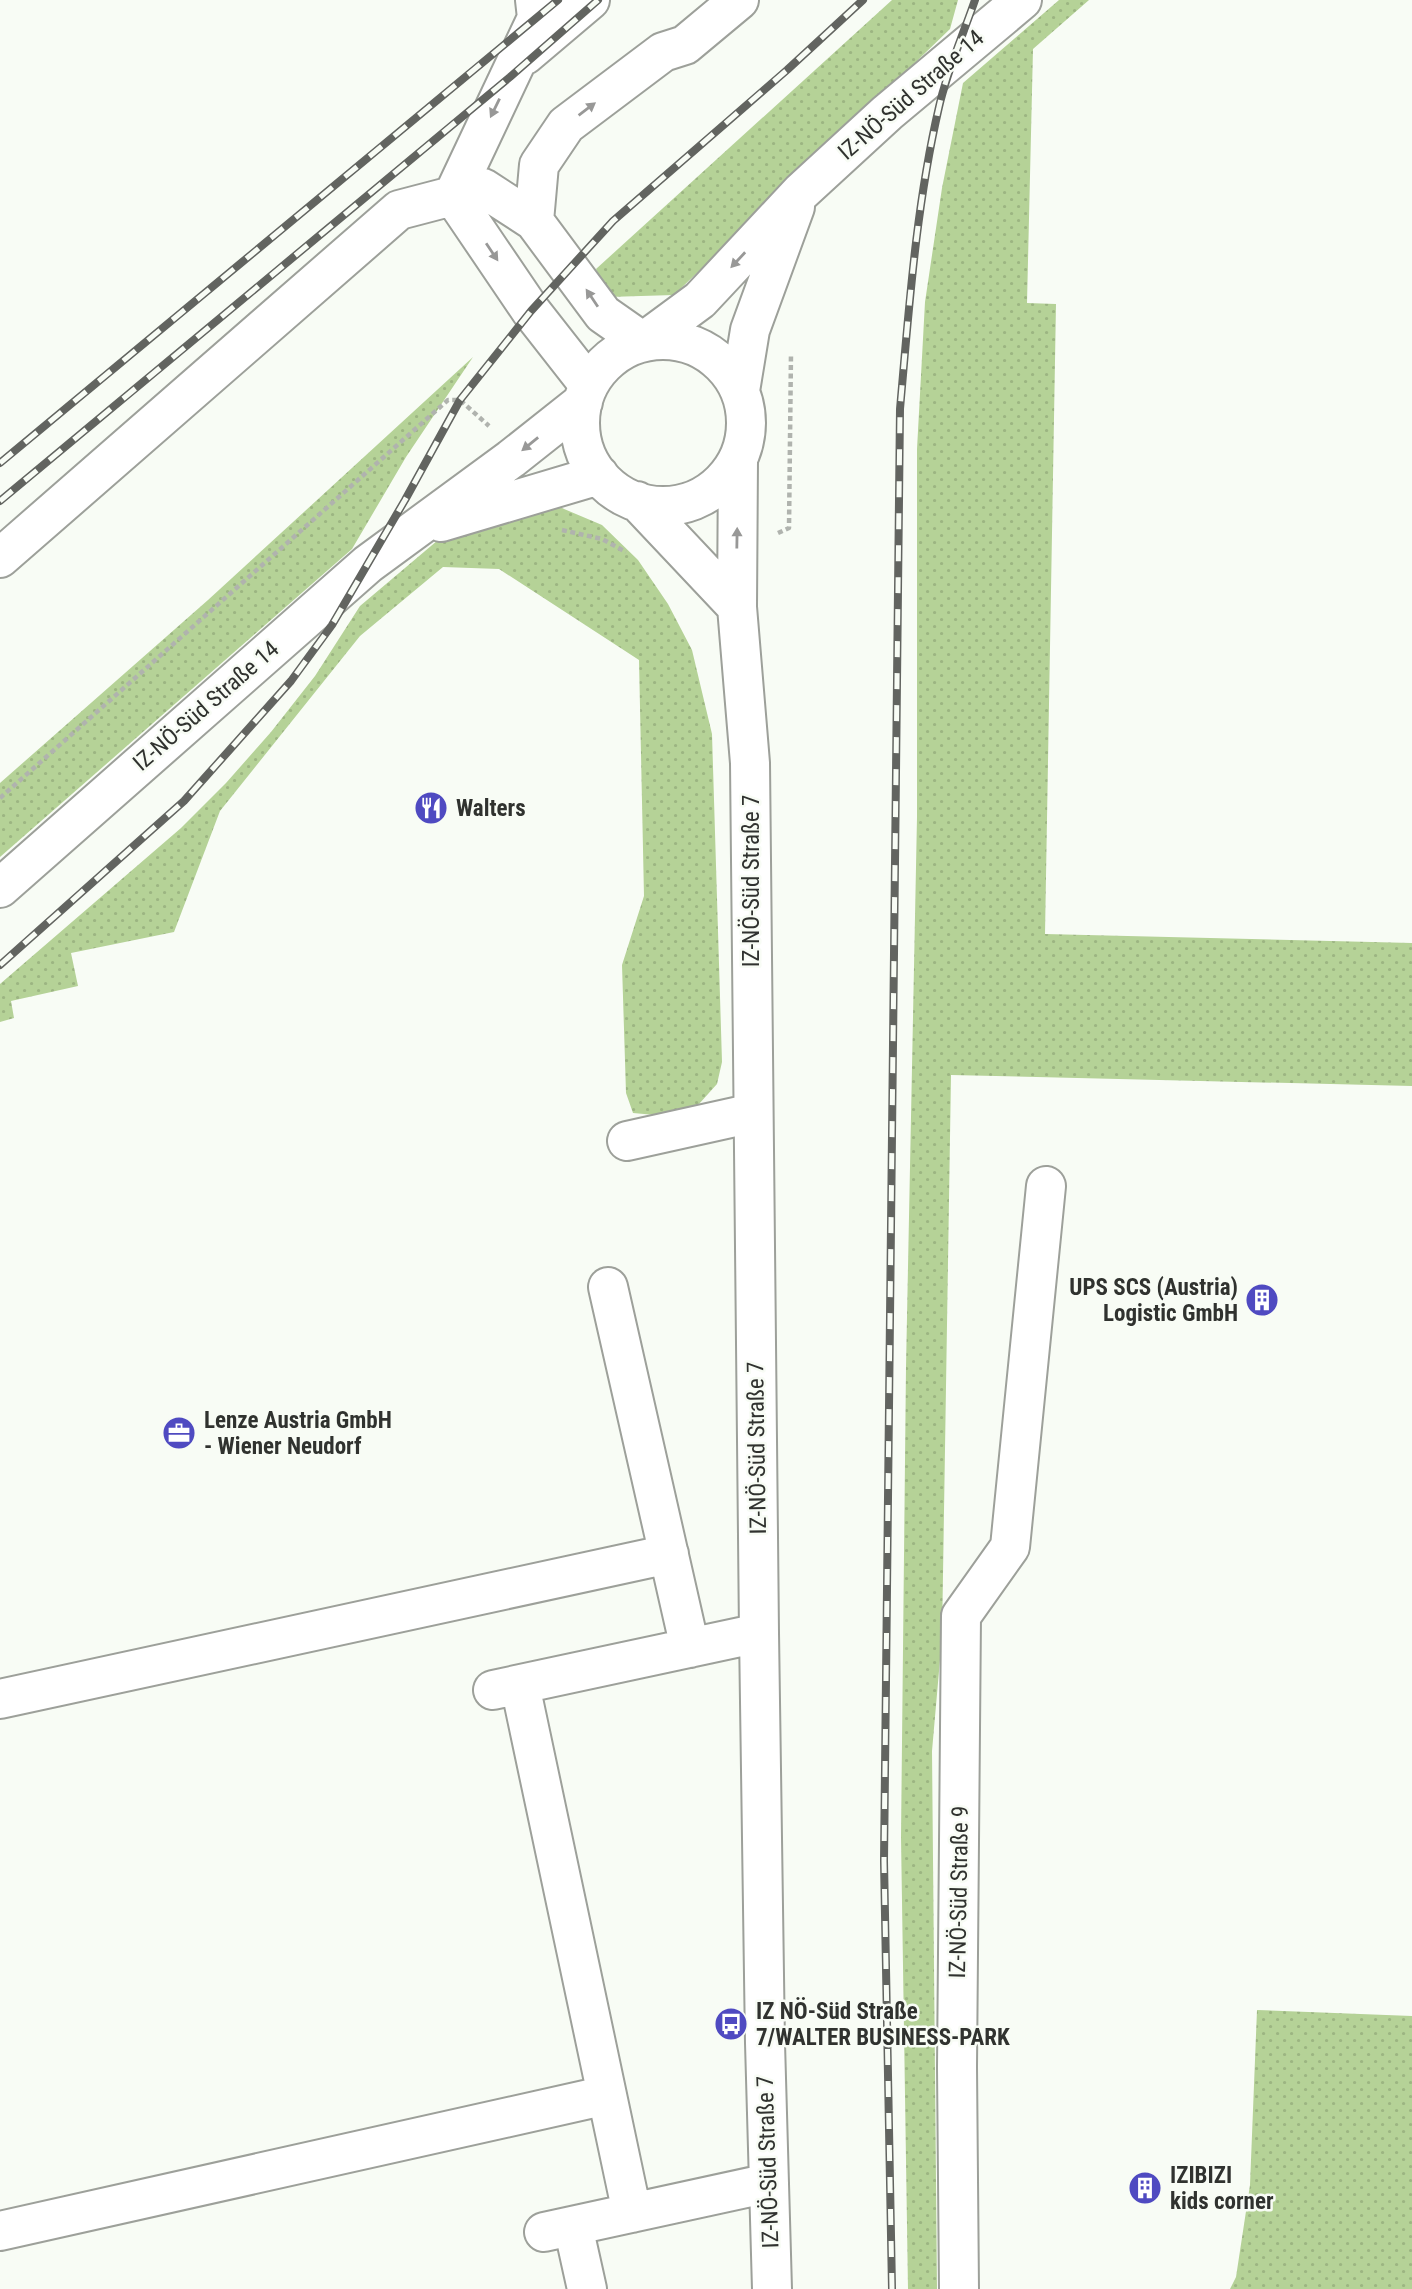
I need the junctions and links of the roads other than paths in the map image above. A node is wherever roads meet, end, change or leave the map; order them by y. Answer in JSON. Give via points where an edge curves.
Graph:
{"nodes":[{"id":1,"x":536,"y":0,"type":"edge"},
{"id":2,"x":590,"y":0,"type":"edge"},
{"id":3,"x":706,"y":0,"type":"edge"},
{"id":4,"x":739,"y":0,"type":"edge"},
{"id":5,"x":1022,"y":0,"type":"edge"},
{"id":6,"x":663,"y":52,"type":"junction"},
{"id":7,"x":517,"y":62,"type":"junction"},
{"id":8,"x":801,"y":192,"type":"junction"},
{"id":9,"x":453,"y":196,"type":"junction"},
{"id":10,"x":534,"y":221,"type":"junction"},
{"id":11,"x":643,"y":342,"type":"junction"},
{"id":12,"x":740,"y":391,"type":"junction"},
{"id":13,"x":586,"y":393,"type":"junction"},
{"id":14,"x":738,"y":460,"type":"junction"},
{"id":15,"x":598,"y":475,"type":"junction"},
{"id":16,"x":637,"y":501,"type":"junction"},
{"id":17,"x":415,"y":529,"type":"junction"},
{"id":18,"x":0,"y":558,"type":"edge"},
{"id":19,"x":737,"y":607,"type":"junction"},
{"id":20,"x":0,"y":888,"type":"edge"},
{"id":21,"x":753,"y":1113,"type":"junction"},
{"id":22,"x":626,"y":1141,"type":"dead end"},
{"id":23,"x":1046,"y":1186,"type":"dead end"},
{"id":24,"x":608,"y":1287,"type":"dead end"},
{"id":25,"x":668,"y":1554,"type":"junction"},
{"id":26,"x":759,"y":1633,"type":"junction"},
{"id":27,"x":690,"y":1648,"type":"junction"},
{"id":28,"x":0,"y":1699,"type":"edge"},
{"id":29,"x":607,"y":2095,"type":"junction"},
{"id":30,"x":769,"y":2183,"type":"junction"},
{"id":31,"x":632,"y":2213,"type":"junction"},
{"id":32,"x":0,"y":2231,"type":"edge"},
{"id":33,"x":587,"y":2289,"type":"edge"},
{"id":34,"x":772,"y":2289,"type":"edge"},
{"id":35,"x":959,"y":2289,"type":"edge"}],
"edges":[{"from":1,"to":7,"type":"street","via":[[537,18]]},
{"from":2,"to":7,"type":"street"},
{"from":3,"to":6,"type":"street","via":[[673,28]]},
{"from":4,"to":6,"type":"street","via":[[685,45]]},
{"from":5,"to":8,"type":"street","name":"IZ-NÖ-Süd Straße 14"},
{"from":10,"to":6,"type":"street","one_way":true,"via":[[539,165],[566,125]]},
{"from":7,"to":9,"type":"street","one_way":true},
{"from":8,"to":11,"type":"street","name":"IZ-NÖ-Süd Straße 14","one_way":true,"via":[[699,300]]},
{"from":8,"to":12,"type":"street","name":"IZ-NÖ-Süd Straße 14","via":[[750,330]]},
{"from":9,"to":10,"type":"street","via":[[483,188]]},
{"from":9,"to":13,"type":"street","one_way":true},
{"from":9,"to":18,"type":"street","via":[[399,210]]},
{"from":11,"to":10,"type":"street","one_way":true,"via":[[603,314]]},
{"from":11,"to":12,"type":"street","via":[[666,339],[710,354],[728,370]]},
{"from":11,"to":13,"type":"street","via":[[621,351],[603,366]]},
{"from":12,"to":14,"type":"street","via":[[746,414]]},
{"from":13,"to":15,"type":"street","via":[[581,431]]},
{"from":13,"to":17,"type":"street","name":"IZ-NÖ-Süd Straße 14","one_way":true,"via":[[511,459]]},
{"from":14,"to":16,"type":"street","via":[[724,480],[684,503],[660,506]]},
{"from":19,"to":14,"type":"street","name":"IZ-NÖ-Süd Straße 7","one_way":true},
{"from":15,"to":16,"type":"street"},
{"from":15,"to":17,"type":"street","name":"IZ-NÖ-Süd Straße 14"},
{"from":16,"to":19,"type":"street"},
{"from":17,"to":20,"type":"street","name":"IZ-NÖ-Süd Straße 14","via":[[368,564]]},
{"from":19,"to":21,"type":"street","name":"IZ-NÖ-Süd Straße 7","via":[[750,763]]},
{"from":21,"to":22,"type":"street"},
{"from":21,"to":26,"type":"street","name":"IZ-NÖ-Süd Straße 7"},
{"from":23,"to":35,"type":"street","name":"IZ-NÖ-Süd Straße 9","via":[[1010,1547],[961,1616]]},
{"from":24,"to":25,"type":"street"},
{"from":25,"to":27,"type":"street"},
{"from":25,"to":28,"type":"street"},
{"from":26,"to":27,"type":"street"},
{"from":26,"to":30,"type":"street","name":"IZ-NÖ-Süd Straße 7"},
{"from":27,"to":29,"type":"street","via":[[506,1688]]},
{"from":29,"to":31,"type":"street"},
{"from":29,"to":32,"type":"street"},
{"from":30,"to":31,"type":"street"},
{"from":30,"to":34,"type":"street","name":"IZ-NÖ-Süd Straße 7"},
{"from":31,"to":33,"type":"street","via":[[559,2229]]}]}
